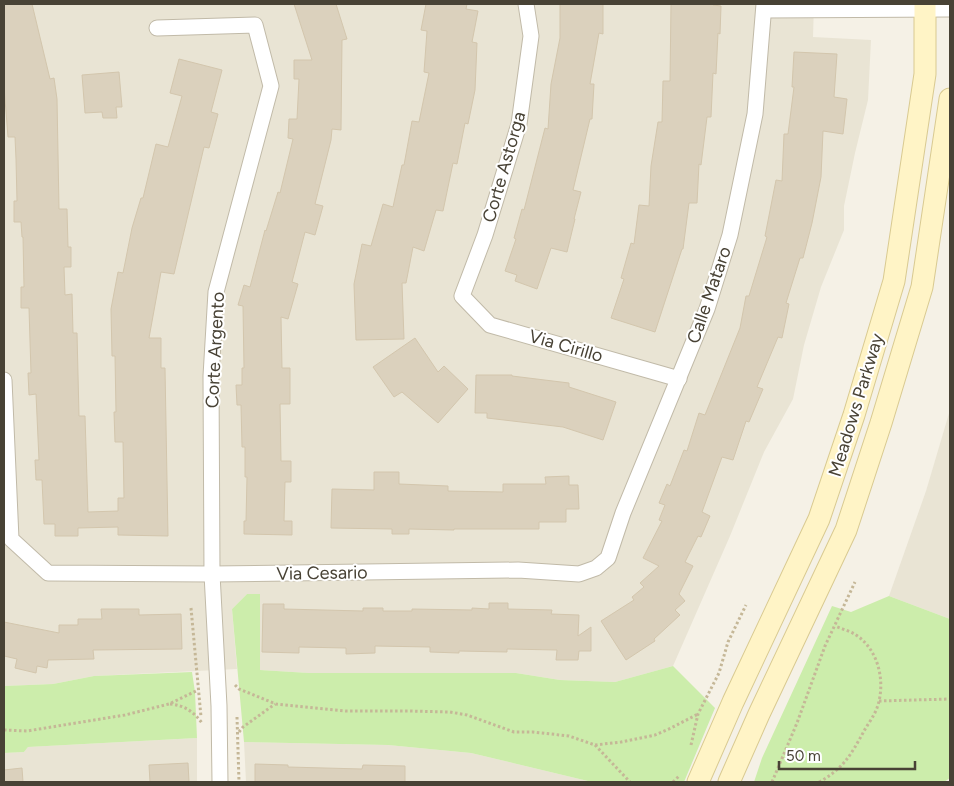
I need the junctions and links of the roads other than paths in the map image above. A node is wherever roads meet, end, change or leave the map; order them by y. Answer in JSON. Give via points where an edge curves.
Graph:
{"nodes":[{"id":1,"x":526,"y":4,"type":"edge"},
{"id":2,"x":925,"y":6,"type":"edge"},
{"id":3,"x":764,"y":7,"type":"edge"},
{"id":4,"x":950,"y":9,"type":"edge"},
{"id":5,"x":156,"y":28,"type":"dead end"},
{"id":6,"x":950,"y":99,"type":"edge"},
{"id":7,"x":462,"y":296,"type":"joint"},
{"id":8,"x":679,"y":379,"type":"junction"},
{"id":9,"x":4,"y":380,"type":"edge"},
{"id":10,"x":596,"y":568,"type":"joint"},
{"id":11,"x":212,"y":574,"type":"junction"},
{"id":12,"x":691,"y":776,"type":"edge"},
{"id":13,"x":220,"y":782,"type":"edge"},
{"id":14,"x":729,"y":782,"type":"edge"}],
"edges":[{"from":1,"to":7,"type":"street","name":"Corte Astorga","via":[[531,36],[519,124],[485,236]]},
{"from":2,"to":3,"type":"street"},
{"from":2,"to":4,"type":"street"},
{"from":2,"to":12,"type":"main road","name":"Meadows Parkway","via":[[925,74],[894,281],[854,415],[819,519],[733,702]]},
{"from":3,"to":8,"type":"street","name":"Calle Mataro","via":[[754,114],[730,234],[707,309]]},
{"from":5,"to":11,"type":"street","name":"Corte Argento","via":[[255,25],[271,86],[216,292],[211,376]]},
{"from":6,"to":14,"type":"main road","name":"Meadows Parkway","via":[[922,287],[881,424],[846,530]]},
{"from":7,"to":8,"type":"street","name":"Via Cirillo","via":[[490,325]]},
{"from":8,"to":10,"type":"street","name":"Calle Mataro","via":[[608,558]]},
{"from":9,"to":11,"type":"street","name":"Via Cesario","via":[[11,539],[48,573]]},
{"from":10,"to":11,"type":"street","name":"Via Cesario","via":[[579,574],[518,570]]},
{"from":11,"to":13,"type":"street","name":"Corte Argento"}]}
